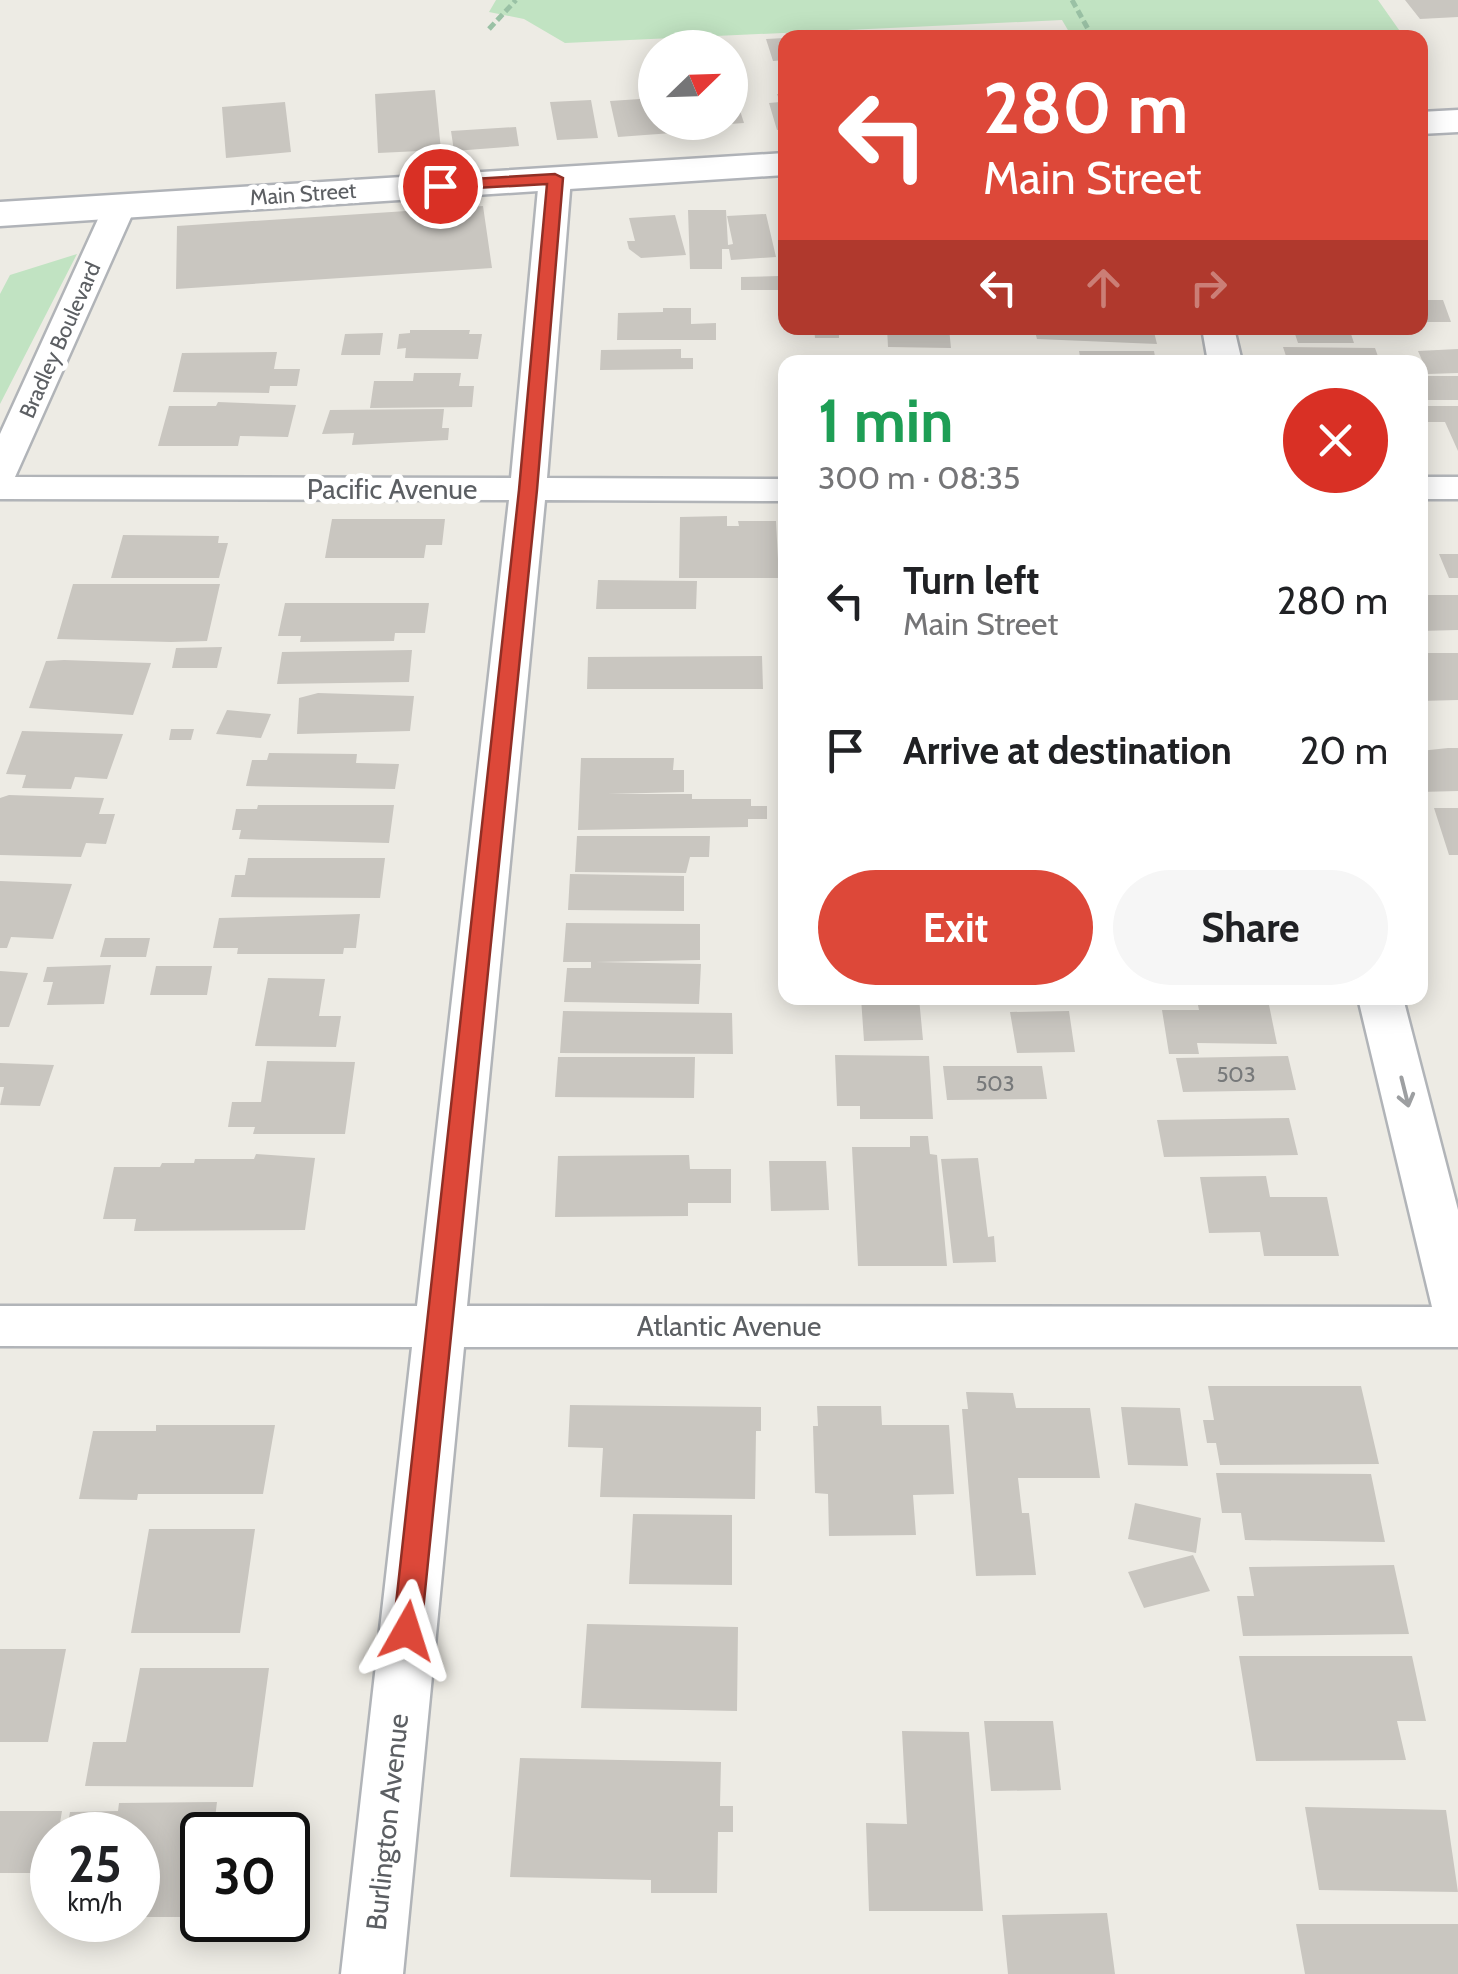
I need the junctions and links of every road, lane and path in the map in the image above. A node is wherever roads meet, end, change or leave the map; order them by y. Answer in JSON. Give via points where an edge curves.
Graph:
{"nodes":[{"id":1,"x":516,"y":0,"type":"edge"},
{"id":2,"x":1072,"y":0,"type":"edge"},
{"id":3,"x":489,"y":29,"type":"dead end"},
{"id":4,"x":1089,"y":30,"type":"edge"},
{"id":5,"x":1458,"y":121,"type":"edge"},
{"id":6,"x":1428,"y":123,"type":"edge"},
{"id":7,"x":778,"y":164,"type":"edge"},
{"id":8,"x":555,"y":178,"type":"junction"},
{"id":9,"x":120,"y":206,"type":"junction"},
{"id":10,"x":0,"y":214,"type":"edge"},
{"id":11,"x":0,"y":473,"type":"edge"},
{"id":12,"x":0,"y":488,"type":"edge"},
{"id":13,"x":1428,"y":488,"type":"edge"},
{"id":14,"x":1458,"y":488,"type":"edge"},
{"id":15,"x":528,"y":490,"type":"junction"},
{"id":16,"x":778,"y":490,"type":"edge"},
{"id":17,"x":1383,"y":1005,"type":"edge"},
{"id":18,"x":1458,"y":1309,"type":"edge"},
{"id":19,"x":0,"y":1326,"type":"edge"},
{"id":20,"x":438,"y":1326,"type":"junction"},
{"id":21,"x":1458,"y":1327,"type":"edge"},
{"id":22,"x":372,"y":1974,"type":"edge"}],
"edges":[{"from":1,"to":3,"type":"path"},
{"from":2,"to":4,"type":"path"},
{"from":5,"to":6,"type":"main road"},
{"from":7,"to":8,"type":"main road","name":"Main Street"},
{"from":8,"to":9,"type":"main road","name":"Main Street"},
{"from":8,"to":15,"type":"street","name":"Burlington Avenue"},
{"from":9,"to":10,"type":"main road","name":"Main Street"},
{"from":9,"to":11,"type":"street","name":"Bradley Boulevard"},
{"from":12,"to":15,"type":"street","name":"Pacific Avenue"},
{"from":13,"to":14,"type":"street"},
{"from":15,"to":16,"type":"street","name":"Pacific Avenue"},
{"from":15,"to":20,"type":"street","name":"Burlington Avenue"},
{"from":17,"to":18,"type":"street","one_way":true},
{"from":19,"to":20,"type":"street","name":"Atlantic Avenue"},
{"from":20,"to":21,"type":"street","name":"Atlantic Avenue"},
{"from":20,"to":22,"type":"street","name":"Burlington Avenue"}]}
